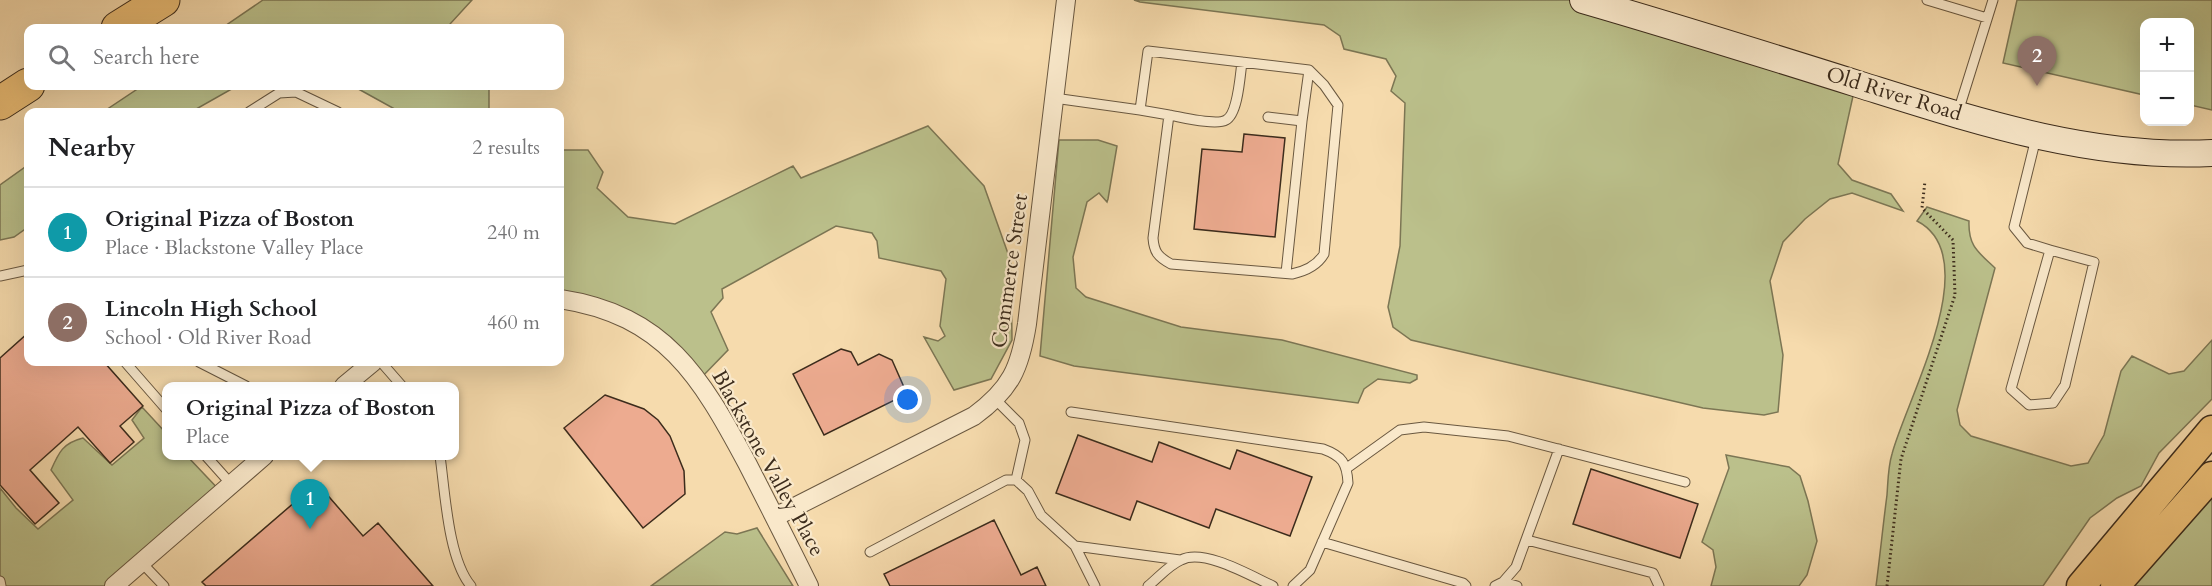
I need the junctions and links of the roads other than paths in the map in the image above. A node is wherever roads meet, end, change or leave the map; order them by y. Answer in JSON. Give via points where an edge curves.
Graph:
{"nodes":[{"id":1,"x":163,"y":0,"type":"edge"},
{"id":2,"x":1066,"y":0,"type":"edge"},
{"id":3,"x":1583,"y":0,"type":"edge"},
{"id":4,"x":1927,"y":0,"type":"edge"},
{"id":5,"x":1993,"y":0,"type":"edge"},
{"id":6,"x":1626,"y":6,"type":"edge"},
{"id":7,"x":1987,"y":18,"type":"junction"},
{"id":8,"x":124,"y":24,"type":"edge"},
{"id":9,"x":1242,"y":62,"type":"junction"},
{"id":10,"x":1309,"y":70,"type":"junction"},
{"id":11,"x":24,"y":88,"type":"edge"},
{"id":12,"x":1054,"y":98,"type":"junction"},
{"id":13,"x":0,"y":103,"type":"edge"},
{"id":14,"x":255,"y":108,"type":"edge"},
{"id":15,"x":330,"y":108,"type":"edge"},
{"id":16,"x":1140,"y":110,"type":"junction"},
{"id":17,"x":1958,"y":114,"type":"junction"},
{"id":18,"x":1169,"y":115,"type":"junction"},
{"id":19,"x":1268,"y":117,"type":"dead end"},
{"id":20,"x":1302,"y":121,"type":"junction"},
{"id":21,"x":2036,"y":136,"type":"junction"},
{"id":22,"x":2212,"y":153,"type":"edge"},
{"id":23,"x":2050,"y":250,"type":"junction"},
{"id":24,"x":24,"y":271,"type":"edge"},
{"id":25,"x":1286,"y":273,"type":"junction"},
{"id":26,"x":0,"y":276,"type":"edge"},
{"id":27,"x":564,"y":300,"type":"edge"},
{"id":28,"x":128,"y":366,"type":"edge"},
{"id":29,"x":207,"y":366,"type":"edge"},
{"id":30,"x":368,"y":366,"type":"edge"},
{"id":31,"x":384,"y":366,"type":"edge"},
{"id":32,"x":237,"y":382,"type":"edge"},
{"id":33,"x":350,"y":382,"type":"edge"},
{"id":34,"x":398,"y":382,"type":"edge"},
{"id":35,"x":995,"y":399,"type":"junction"},
{"id":36,"x":162,"y":404,"type":"edge"},
{"id":37,"x":1071,"y":412,"type":"dead end"},
{"id":38,"x":2212,"y":430,"type":"edge"},
{"id":39,"x":1559,"y":449,"type":"junction"},
{"id":40,"x":210,"y":460,"type":"edge"},
{"id":41,"x":259,"y":460,"type":"edge"},
{"id":42,"x":441,"y":460,"type":"edge"},
{"id":43,"x":1347,"y":468,"type":"junction"},
{"id":44,"x":2212,"y":476,"type":"edge"},
{"id":45,"x":1016,"y":480,"type":"junction"},
{"id":46,"x":1686,"y":482,"type":"dead end"},
{"id":47,"x":231,"y":484,"type":"junction"},
{"id":48,"x":775,"y":517,"type":"junction"},
{"id":49,"x":1527,"y":540,"type":"junction"},
{"id":50,"x":1322,"y":542,"type":"junction"},
{"id":51,"x":1075,"y":546,"type":"junction"},
{"id":52,"x":870,"y":552,"type":"dead end"},
{"id":53,"x":1180,"y":560,"type":"junction"},
{"id":54,"x":141,"y":562,"type":"junction"},
{"id":55,"x":1438,"y":576,"type":"junction"},
{"id":56,"x":0,"y":581,"type":"edge"},
{"id":57,"x":1499,"y":584,"type":"edge"},
{"id":58,"x":1,"y":586,"type":"edge"},
{"id":59,"x":114,"y":586,"type":"edge"},
{"id":60,"x":164,"y":586,"type":"edge"},
{"id":61,"x":471,"y":586,"type":"edge"},
{"id":62,"x":809,"y":586,"type":"edge"},
{"id":63,"x":1095,"y":586,"type":"edge"},
{"id":64,"x":1148,"y":586,"type":"edge"},
{"id":65,"x":1273,"y":586,"type":"edge"},
{"id":66,"x":1293,"y":586,"type":"edge"},
{"id":67,"x":1434,"y":586,"type":"edge"},
{"id":68,"x":1466,"y":586,"type":"edge"},
{"id":69,"x":1517,"y":586,"type":"edge"},
{"id":70,"x":1659,"y":586,"type":"edge"},
{"id":71,"x":2081,"y":586,"type":"edge"},
{"id":72,"x":2115,"y":586,"type":"edge"}],
"edges":[{"from":1,"to":8,"type":"highway"},
{"from":2,"to":12,"type":"street","name":"Commerce Street"},
{"from":3,"to":6,"type":"main road","name":"Old River Road"},
{"from":4,"to":7,"type":"lane"},
{"from":5,"to":7,"type":"lane"},
{"from":6,"to":17,"type":"main road","name":"Old River Road"},
{"from":7,"to":17,"type":"lane"},
{"from":9,"to":10,"type":"lane"},
{"from":9,"to":16,"type":"lane","via":[[1148,51]]},
{"from":9,"to":18,"type":"lane","via":[[1233,113],[1226,121]]},
{"from":10,"to":20,"type":"lane"},
{"from":10,"to":25,"type":"lane","via":[[1338,105],[1324,254],[1304,271]]},
{"from":11,"to":13,"type":"highway"},
{"from":12,"to":16,"type":"lane"},
{"from":12,"to":35,"type":"street","name":"Commerce Street","via":[[1024,345],[1013,378]]},
{"from":14,"to":15,"type":"lane","via":[[279,93],[296,92]]},
{"from":16,"to":18,"type":"lane"},
{"from":17,"to":21,"type":"main road","name":"Old River Road"},
{"from":18,"to":25,"type":"lane","via":[[1154,250],[1171,264]]},
{"from":19,"to":20,"type":"lane"},
{"from":20,"to":25,"type":"lane"},
{"from":21,"to":22,"type":"main road","name":"Old River Road","via":[[2137,153]]},
{"from":21,"to":23,"type":"lane","via":[[2014,227],[2027,243]]},
{"from":23,"to":23,"type":"lane","via":[[2011,389],[2028,405],[2053,403],[2065,385],[2094,262]]},
{"from":24,"to":26,"type":"lane"},
{"from":27,"to":48,"type":"street","name":"Blackstone Valley Place","via":[[590,305],[634,324],[683,361],[715,404]]},
{"from":28,"to":36,"type":"lane"},
{"from":29,"to":32,"type":"lane"},
{"from":30,"to":33,"type":"street"},
{"from":31,"to":34,"type":"lane"},
{"from":35,"to":45,"type":"lane","via":[[1019,423],[1025,440]]},
{"from":35,"to":48,"type":"street","name":"Commerce Street","via":[[959,424]]},
{"from":37,"to":43,"type":"lane","via":[[1323,449],[1335,453]]},
{"from":38,"to":71,"type":"main road"},
{"from":39,"to":43,"type":"lane","via":[[1508,436],[1424,427],[1400,430]]},
{"from":39,"to":46,"type":"lane"},
{"from":39,"to":49,"type":"lane"},
{"from":40,"to":47,"type":"lane"},
{"from":41,"to":47,"type":"street"},
{"from":42,"to":61,"type":"lane","via":[[455,553]]},
{"from":43,"to":50,"type":"lane","via":[[1348,483]]},
{"from":44,"to":72,"type":"main road"},
{"from":45,"to":51,"type":"lane","via":[[1028,491],[1041,515]]},
{"from":45,"to":52,"type":"lane","via":[[1006,480]]},
{"from":47,"to":54,"type":"street"},
{"from":48,"to":62,"type":"street","name":"Blackstone Valley Place"},
{"from":49,"to":57,"type":"lane","via":[[1516,567]]},
{"from":49,"to":70,"type":"lane","via":[[1653,573]]},
{"from":50,"to":55,"type":"lane"},
{"from":50,"to":66,"type":"lane","via":[[1310,570]]},
{"from":51,"to":53,"type":"lane"},
{"from":51,"to":63,"type":"lane"},
{"from":53,"to":64,"type":"lane"},
{"from":53,"to":65,"type":"lane","via":[[1192,556],[1213,560]]},
{"from":54,"to":59,"type":"street"},
{"from":54,"to":60,"type":"lane"},
{"from":55,"to":67,"type":"lane"},
{"from":55,"to":68,"type":"lane"},
{"from":56,"to":58,"type":"lane"},
{"from":57,"to":69,"type":"lane"}]}
